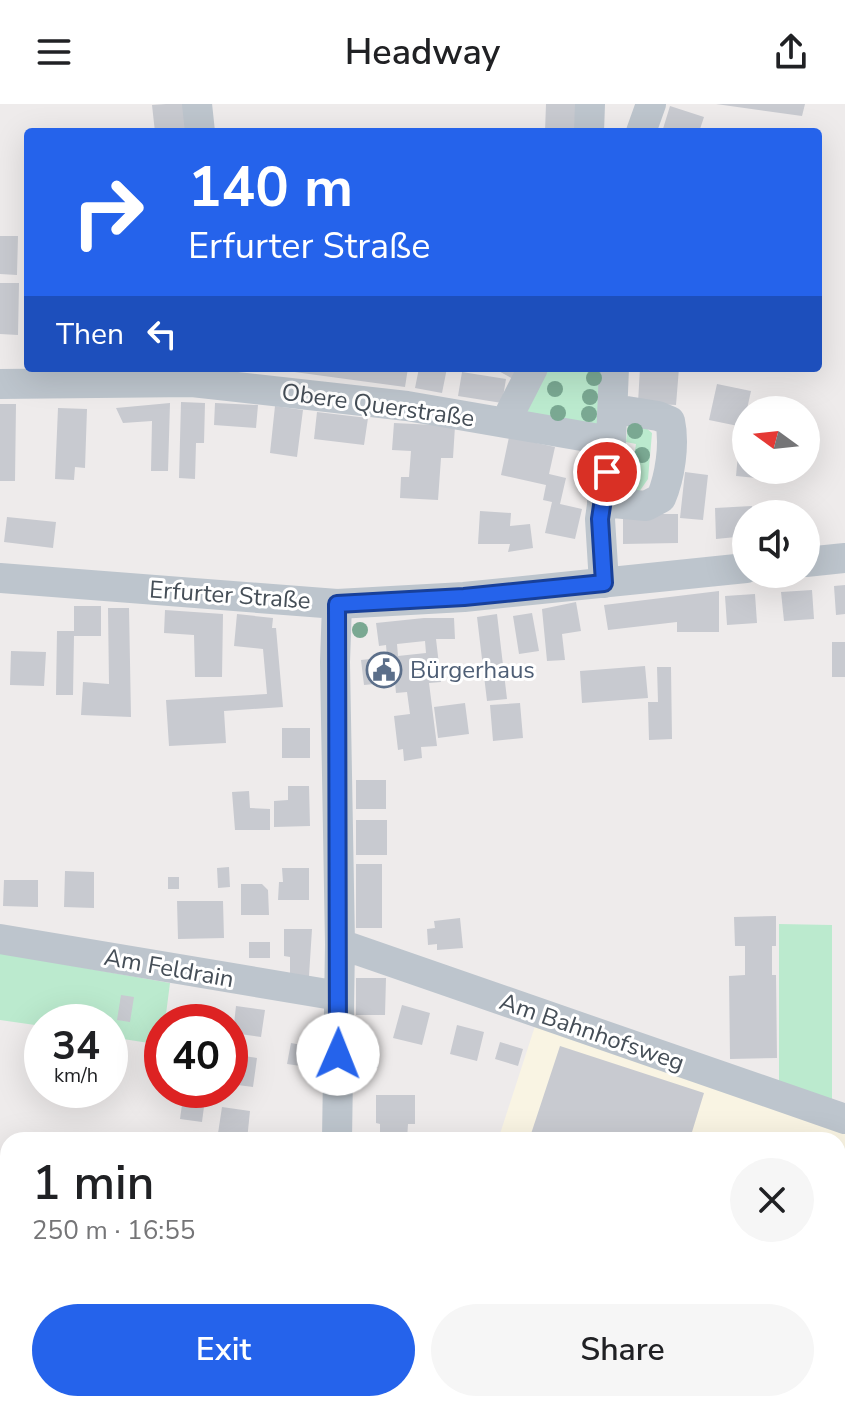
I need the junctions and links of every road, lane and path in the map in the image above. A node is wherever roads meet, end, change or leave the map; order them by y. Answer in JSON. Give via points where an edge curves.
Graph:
{"nodes":[{"id":1,"x":197,"y":104,"type":"edge"},
{"id":2,"x":590,"y":104,"type":"edge"},
{"id":3,"x":651,"y":104,"type":"edge"},
{"id":4,"x":200,"y":128,"type":"edge"},
{"id":5,"x":589,"y":128,"type":"edge"},
{"id":6,"x":642,"y":128,"type":"edge"},
{"id":7,"x":531,"y":372,"type":"edge"},
{"id":8,"x":614,"y":372,"type":"edge"},
{"id":9,"x":192,"y":375,"type":"edge"},
{"id":10,"x":0,"y":384,"type":"edge"},
{"id":11,"x":614,"y":409,"type":"junction"},
{"id":12,"x":505,"y":423,"type":"junction"},
{"id":13,"x":611,"y":441,"type":"junction"},
{"id":14,"x":602,"y":502,"type":"junction"},
{"id":15,"x":845,"y":558,"type":"edge"},
{"id":16,"x":820,"y":561,"type":"edge"},
{"id":17,"x":732,"y":569,"type":"edge"},
{"id":18,"x":0,"y":578,"type":"edge"},
{"id":19,"x":604,"y":583,"type":"junction"},
{"id":20,"x":337,"y":604,"type":"junction"},
{"id":21,"x":0,"y":939,"type":"edge"},
{"id":22,"x":340,"y":944,"type":"junction"},
{"id":23,"x":339,"y":996,"type":"junction"},
{"id":24,"x":845,"y":1119,"type":"edge"},
{"id":25,"x":337,"y":1132,"type":"edge"}],
"edges":[{"from":1,"to":4,"type":"street"},
{"from":2,"to":5,"type":"street"},
{"from":3,"to":6,"type":"street"},
{"from":7,"to":12,"type":"street"},
{"from":8,"to":11,"type":"street"},
{"from":9,"to":10,"type":"street","name":"Obere Querstraße"},
{"from":9,"to":12,"type":"street","name":"Obere Querstraße"},
{"from":11,"to":13,"type":"street"},
{"from":11,"to":14,"type":"street","via":[[670,421],[673,434],[661,498],[646,506]]},
{"from":12,"to":13,"type":"street","name":"Obere Querstraße"},
{"from":13,"to":14,"type":"street"},
{"from":14,"to":19,"type":"street"},
{"from":15,"to":16,"type":"street"},
{"from":17,"to":19,"type":"street","name":"Erfurter Straße"},
{"from":18,"to":20,"type":"street","name":"Erfurter Straße"},
{"from":19,"to":20,"type":"street","name":"Erfurter Straße"},
{"from":20,"to":22,"type":"street","via":[[345,740]]},
{"from":21,"to":23,"type":"street","name":"Am Feldrain"},
{"from":22,"to":23,"type":"street"},
{"from":22,"to":24,"type":"street","name":"Am Bahnhofsweg"},
{"from":23,"to":25,"type":"street"}]}
